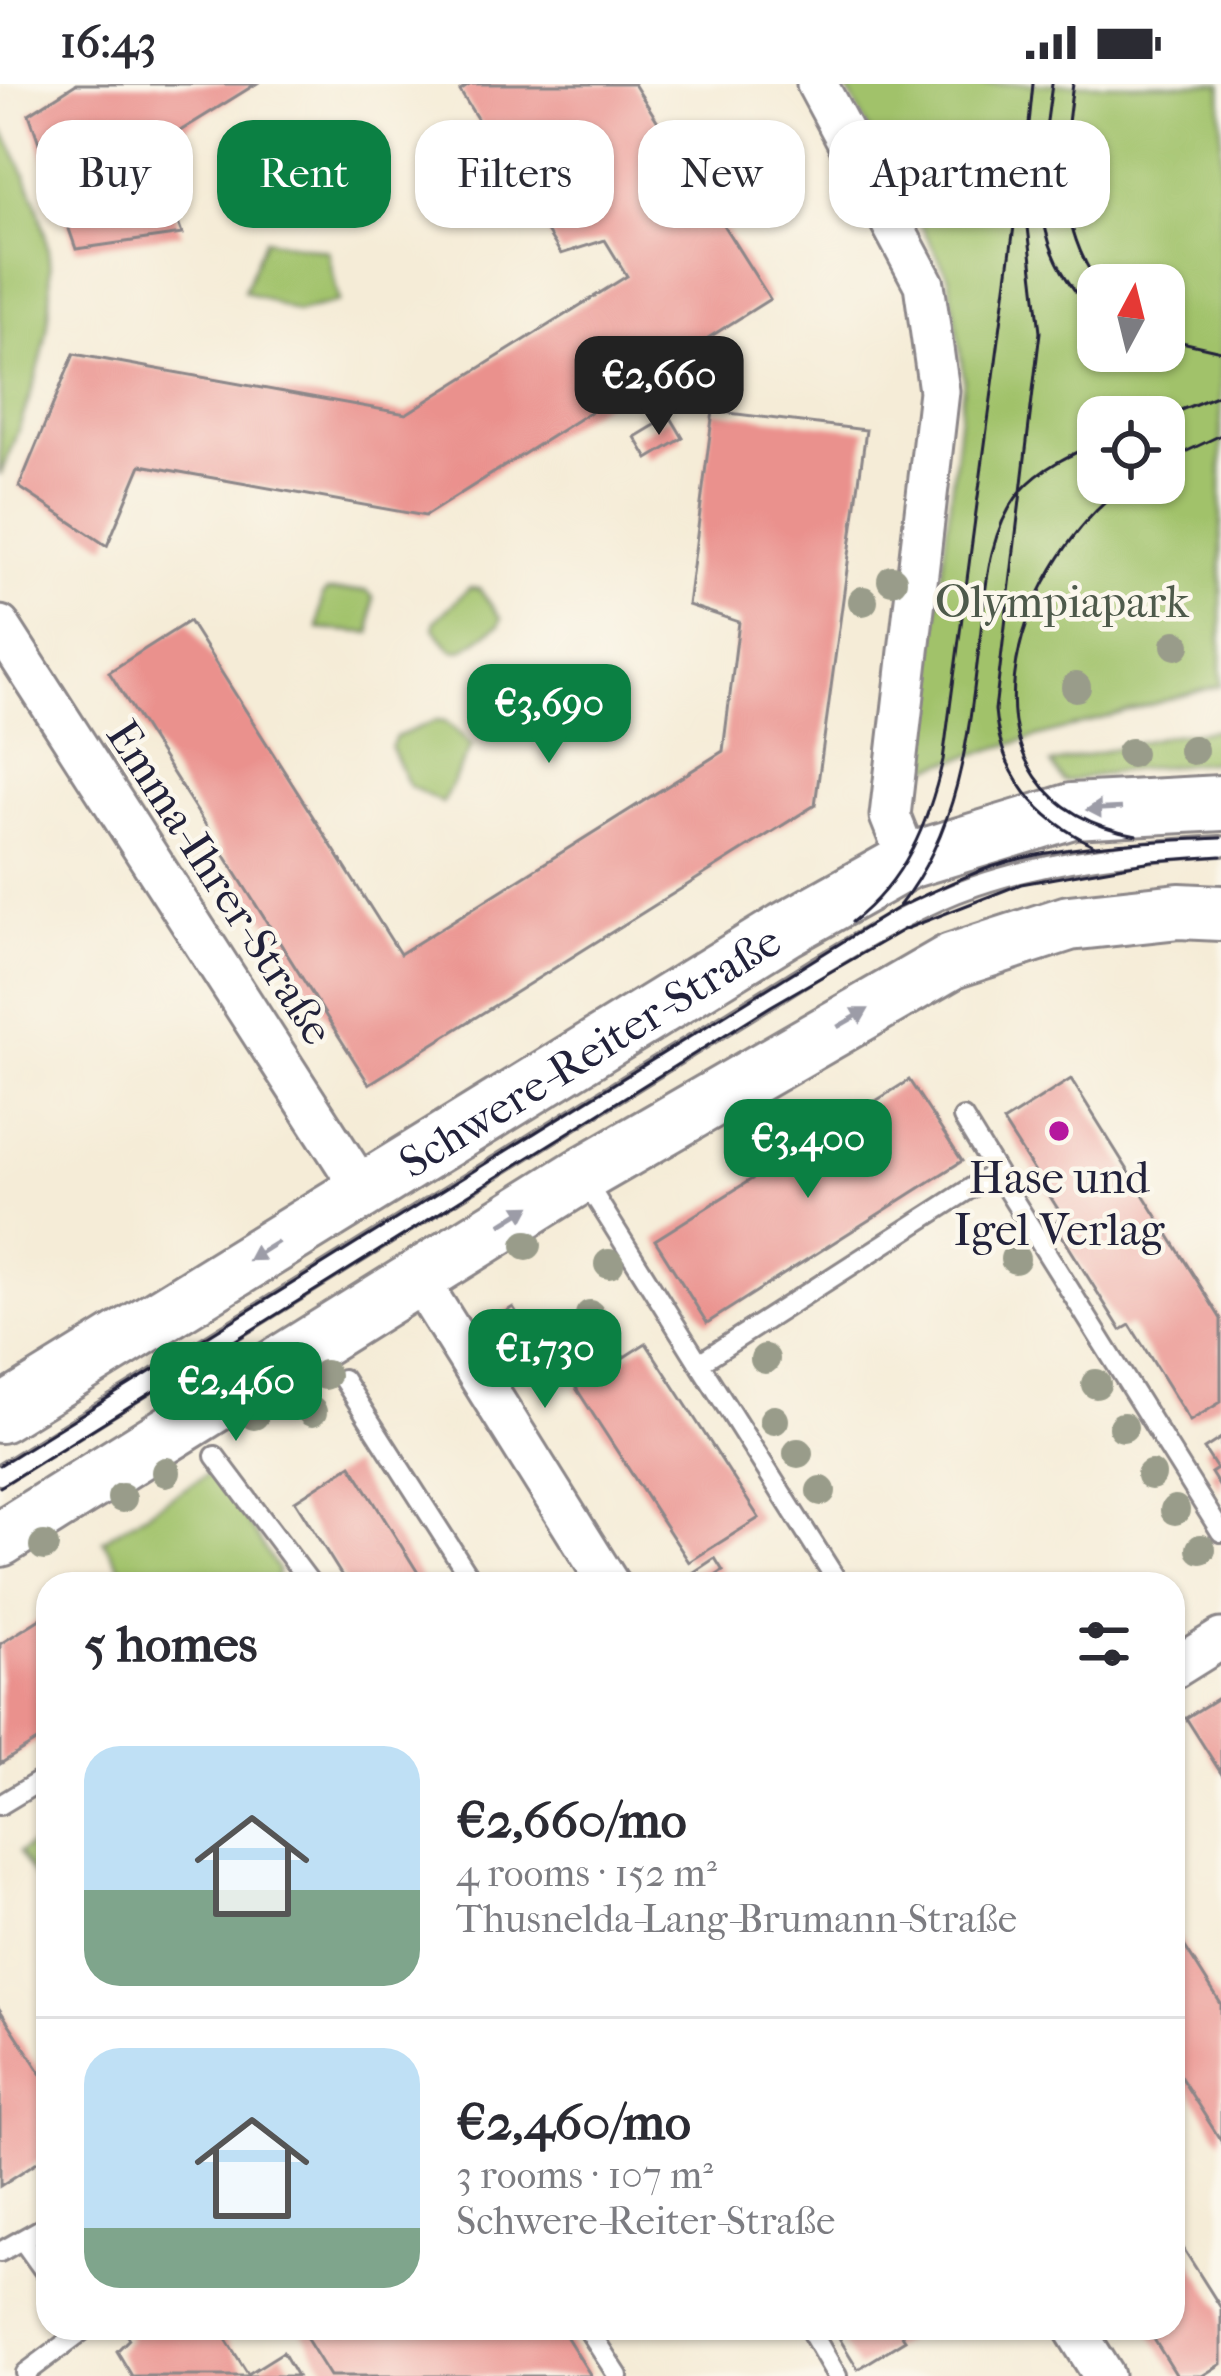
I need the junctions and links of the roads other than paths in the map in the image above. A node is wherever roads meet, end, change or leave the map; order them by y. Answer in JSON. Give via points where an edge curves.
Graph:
{"nodes":[{"id":1,"x":817,"y":84,"type":"edge"},
{"id":2,"x":0,"y":626,"type":"edge"},
{"id":3,"x":1221,"y":803,"type":"edge"},
{"id":4,"x":1221,"y":846,"type":"edge"},
{"id":5,"x":908,"y":861,"type":"junction"},
{"id":6,"x":1221,"y":914,"type":"edge"},
{"id":7,"x":963,"y":1118,"type":"dead end"},
{"id":8,"x":995,"y":1172,"type":"junction"},
{"id":9,"x":581,"y":1174,"type":"junction"},
{"id":10,"x":362,"y":1190,"type":"junction"},
{"id":11,"x":417,"y":1277,"type":"junction"},
{"id":12,"x":699,"y":1363,"type":"junction"},
{"id":13,"x":344,"y":1379,"type":"dead end"},
{"id":14,"x":0,"y":1414,"type":"edge"},
{"id":15,"x":215,"y":1456,"type":"dead end"},
{"id":16,"x":0,"y":1475,"type":"edge"},
{"id":17,"x":1221,"y":1532,"type":"edge"},
{"id":18,"x":0,"y":1539,"type":"edge"},
{"id":19,"x":302,"y":1572,"type":"edge"},
{"id":20,"x":466,"y":1572,"type":"edge"},
{"id":21,"x":601,"y":1572,"type":"edge"},
{"id":22,"x":831,"y":1572,"type":"edge"},
{"id":23,"x":1221,"y":1639,"type":"edge"},
{"id":24,"x":1185,"y":1662,"type":"edge"},
{"id":25,"x":36,"y":1783,"type":"edge"},
{"id":26,"x":0,"y":1804,"type":"edge"},
{"id":27,"x":36,"y":2233,"type":"edge"},
{"id":28,"x":23,"y":2241,"type":"junction"},
{"id":29,"x":0,"y":2252,"type":"edge"},
{"id":30,"x":36,"y":2259,"type":"edge"},
{"id":31,"x":70,"y":2340,"type":"edge"},
{"id":32,"x":595,"y":2340,"type":"edge"},
{"id":33,"x":815,"y":2340,"type":"edge"},
{"id":34,"x":1081,"y":2340,"type":"edge"},
{"id":35,"x":28,"y":2376,"type":"edge"},
{"id":36,"x":619,"y":2376,"type":"edge"},
{"id":37,"x":837,"y":2376,"type":"edge"},
{"id":38,"x":1103,"y":2376,"type":"edge"}],
"edges":[{"from":1,"to":5,"type":"street","via":[[924,284],[939,391],[890,816]]},
{"from":2,"to":10,"type":"street","name":"Emma-Ihrer-Straße"},
{"from":3,"to":5,"type":"main road","name":"Schwere-Reiter-Straße","one_way":true,"via":[[1072,811]]},
{"from":4,"to":16,"type":"lane","via":[[1046,868],[928,905]]},
{"from":5,"to":10,"type":"main road","name":"Schwere-Reiter-Straße"},
{"from":9,"to":6,"type":"main road","one_way":true,"via":[[952,961],[1069,923]]},
{"from":7,"to":8,"type":"lane"},
{"from":8,"to":12,"type":"lane"},
{"from":8,"to":17,"type":"lane"},
{"from":11,"to":9,"type":"main road","one_way":true},
{"from":9,"to":12,"type":"lane"},
{"from":10,"to":14,"type":"main road","name":"Schwere-Reiter-Straße","one_way":true},
{"from":11,"to":18,"type":"main road"},
{"from":11,"to":21,"type":"street"},
{"from":12,"to":22,"type":"lane"},
{"from":13,"to":20,"type":"lane"},
{"from":15,"to":19,"type":"lane"},
{"from":23,"to":24,"type":"street"},
{"from":25,"to":26,"type":"lane"},
{"from":27,"to":28,"type":"lane"},
{"from":28,"to":29,"type":"lane"},
{"from":28,"to":30,"type":"lane"},
{"from":31,"to":35,"type":"lane"},
{"from":32,"to":36,"type":"lane"},
{"from":33,"to":37,"type":"lane"},
{"from":34,"to":38,"type":"street"}]}
